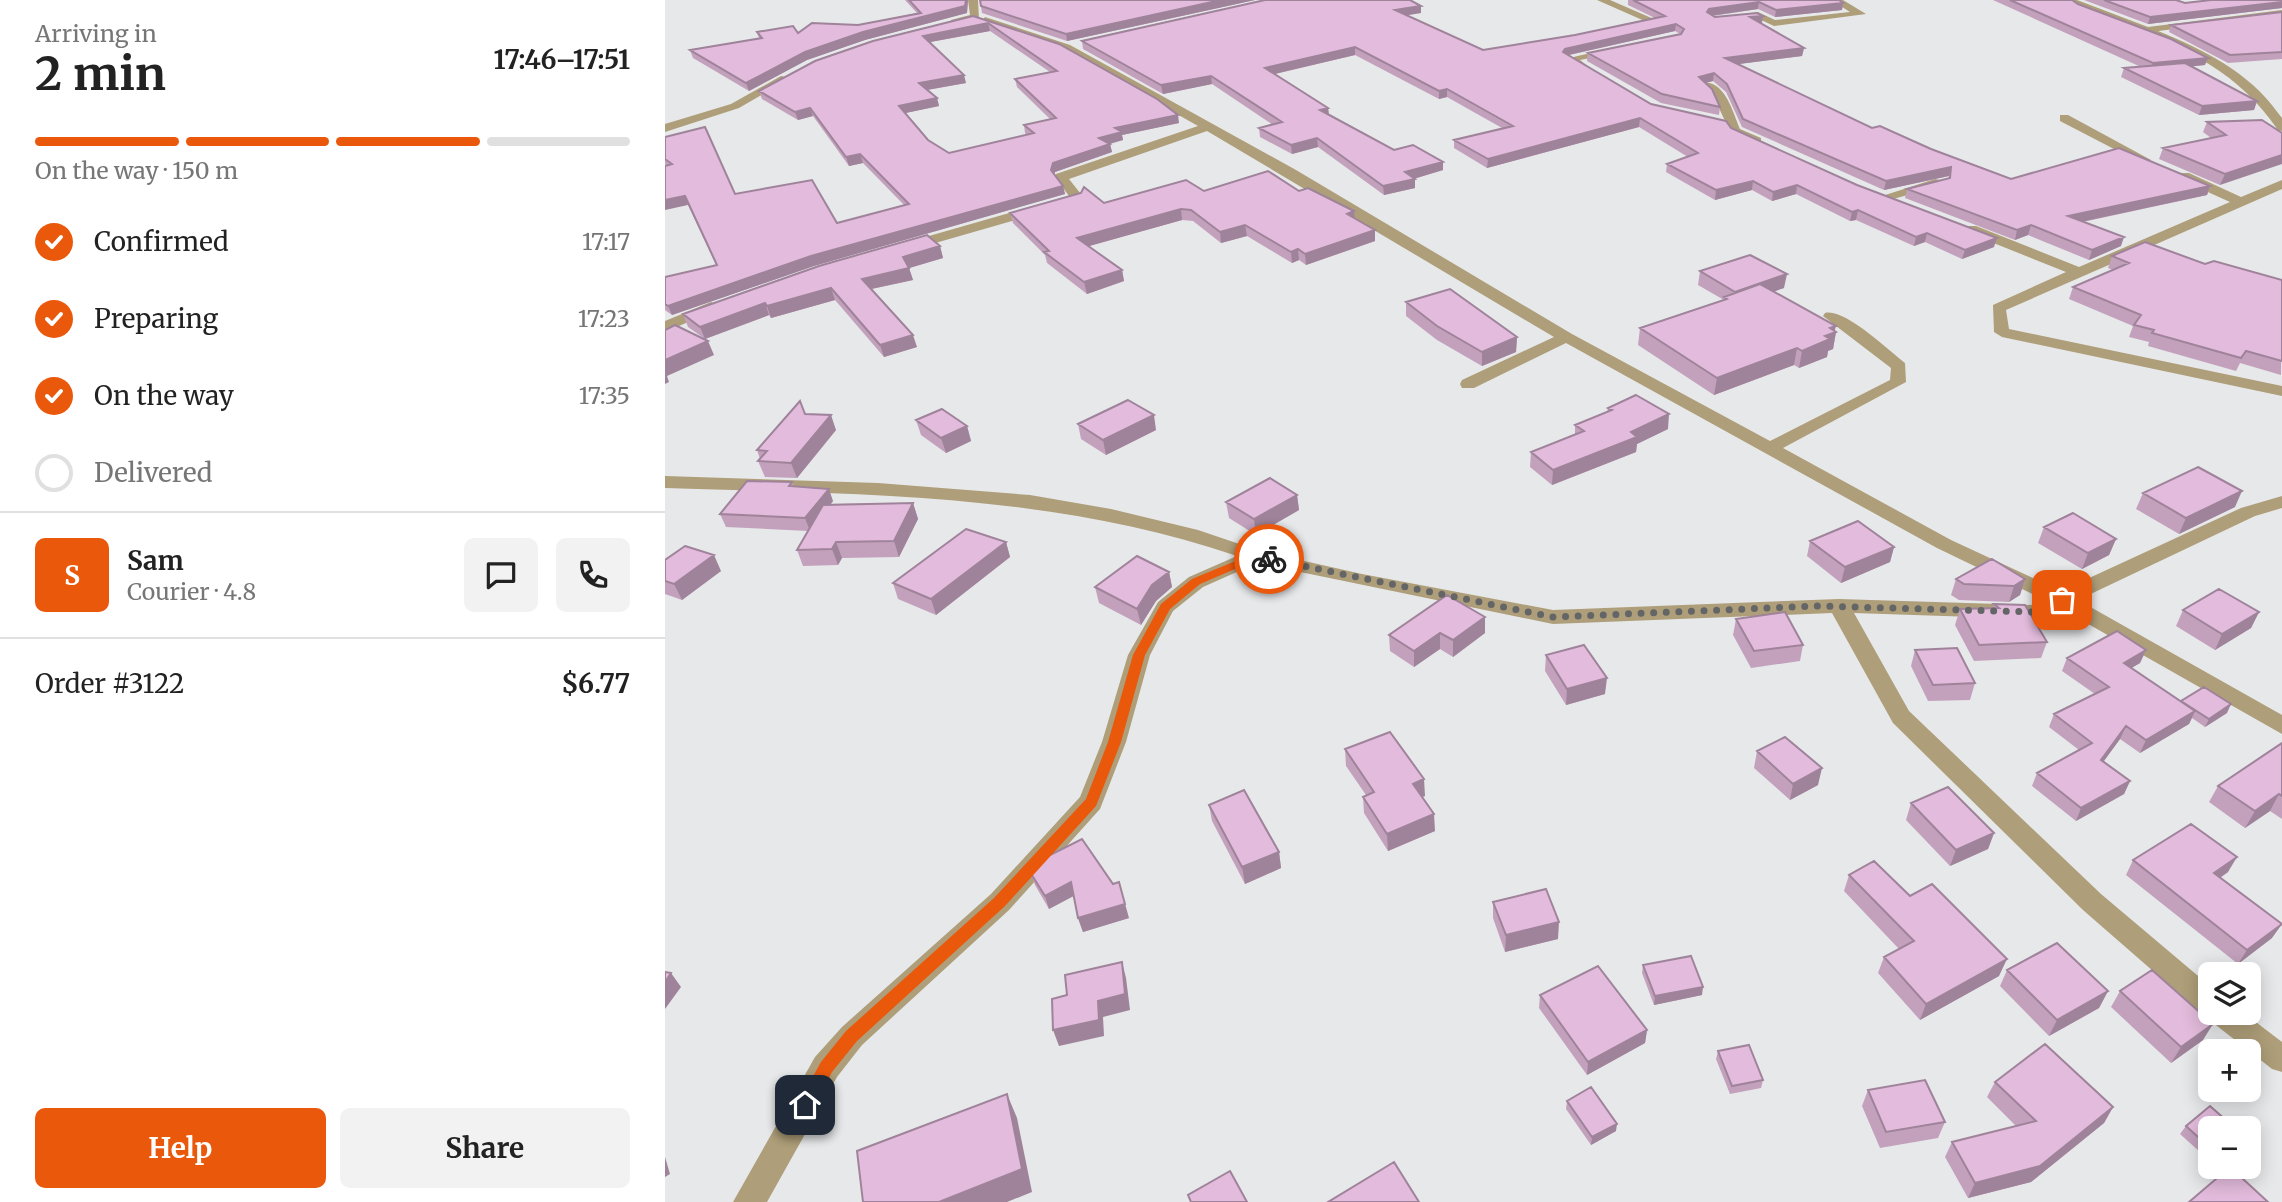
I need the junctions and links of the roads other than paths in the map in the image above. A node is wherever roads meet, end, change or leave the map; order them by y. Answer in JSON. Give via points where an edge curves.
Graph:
{"nodes":[{"id":1,"x":1602,"y":0,"type":"edge"},
{"id":2,"x":1860,"y":0,"type":"edge"},
{"id":3,"x":2069,"y":0,"type":"edge"},
{"id":4,"x":1839,"y":1,"type":"edge"},
{"id":5,"x":974,"y":9,"type":"edge"},
{"id":6,"x":2282,"y":13,"type":"edge"},
{"id":7,"x":1725,"y":18,"type":"edge"},
{"id":8,"x":1651,"y":20,"type":"edge"},
{"id":9,"x":1774,"y":23,"type":"junction"},
{"id":10,"x":947,"y":24,"type":"edge"},
{"id":11,"x":2148,"y":30,"type":"junction"},
{"id":12,"x":1781,"y":35,"type":"edge"},
{"id":13,"x":1630,"y":47,"type":"edge"},
{"id":14,"x":801,"y":69,"type":"edge"},
{"id":15,"x":1597,"y":75,"type":"edge"},
{"id":16,"x":1707,"y":85,"type":"edge"},
{"id":17,"x":2064,"y":118,"type":"dead end"},
{"id":18,"x":1717,"y":122,"type":"edge"},
{"id":19,"x":1733,"y":125,"type":"junction"},
{"id":20,"x":1207,"y":127,"type":"junction"},
{"id":21,"x":2282,"y":127,"type":"edge"},
{"id":22,"x":665,"y":128,"type":"edge"},
{"id":23,"x":1766,"y":146,"type":"edge"},
{"id":24,"x":1942,"y":181,"type":"edge"},
{"id":25,"x":2282,"y":184,"type":"edge"},
{"id":26,"x":2240,"y":201,"type":"junction"},
{"id":27,"x":1912,"y":206,"type":"edge"},
{"id":28,"x":1962,"y":225,"type":"edge"},
{"id":29,"x":885,"y":253,"type":"edge"},
{"id":30,"x":2079,"y":272,"type":"junction"},
{"id":31,"x":726,"y":301,"type":"edge"},
{"id":32,"x":1831,"y":316,"type":"dead end"},
{"id":33,"x":665,"y":327,"type":"edge"},
{"id":34,"x":1566,"y":337,"type":"junction"},
{"id":35,"x":1468,"y":384,"type":"dead end"},
{"id":36,"x":2282,"y":391,"type":"edge"},
{"id":37,"x":1770,"y":448,"type":"junction"},
{"id":38,"x":665,"y":482,"type":"edge"},
{"id":39,"x":2282,"y":502,"type":"edge"},
{"id":40,"x":1255,"y":556,"type":"junction"},
{"id":41,"x":2062,"y":600,"type":"junction"},
{"id":42,"x":1839,"y":606,"type":"junction"},
{"id":43,"x":2282,"y":726,"type":"edge"},
{"id":44,"x":2198,"y":993,"type":"edge"},
{"id":45,"x":2238,"y":1025,"type":"edge"},
{"id":46,"x":2282,"y":1059,"type":"edge"},
{"id":47,"x":749,"y":1202,"type":"edge"}],
"edges":[{"from":1,"to":8,"type":"street"},
{"from":2,"to":4,"type":"street"},
{"from":3,"to":11,"type":"street"},
{"from":4,"to":9,"type":"street","via":[[1861,14]]},
{"from":5,"to":10,"type":"street"},
{"from":5,"to":20,"type":"street","via":[[1072,46]]},
{"from":6,"to":11,"type":"street"},
{"from":7,"to":9,"type":"street","via":[[1758,15]]},
{"from":9,"to":12,"type":"street"},
{"from":11,"to":21,"type":"street","via":[[2217,65],[2259,96]]},
{"from":13,"to":15,"type":"street","via":[[1570,59]]},
{"from":14,"to":22,"type":"street","via":[[735,106]]},
{"from":16,"to":19,"type":"street","via":[[1718,93]]},
{"from":17,"to":26,"type":"street","via":[[2116,148]]},
{"from":18,"to":19,"type":"street"},
{"from":19,"to":23,"type":"street","via":[[1735,131]]},
{"from":20,"to":29,"type":"street","via":[[1062,177],[1077,198]]},
{"from":20,"to":34,"type":"street"},
{"from":24,"to":27,"type":"street","via":[[1880,195]]},
{"from":25,"to":26,"type":"street"},
{"from":26,"to":30,"type":"street"},
{"from":28,"to":30,"type":"street"},
{"from":30,"to":36,"type":"street","via":[[1998,307],[2002,332]]},
{"from":31,"to":33,"type":"street"},
{"from":32,"to":37,"type":"street","via":[[1899,367],[1898,382]]},
{"from":34,"to":35,"type":"street"},
{"from":34,"to":37,"type":"street"},
{"from":37,"to":41,"type":"street","via":[[1944,544]]},
{"from":38,"to":40,"type":"street","via":[[878,489],[1030,501],[1191,534]]},
{"from":39,"to":41,"type":"street","via":[[2248,512]]},
{"from":40,"to":42,"type":"street","via":[[1553,617]]},
{"from":40,"to":47,"type":"street","via":[[1196,582],[1165,607],[1139,655],[1091,802],[1000,902],[852,1036],[826,1067]]},
{"from":41,"to":42,"type":"street","via":[[2034,612]]},
{"from":41,"to":43,"type":"street"},
{"from":42,"to":44,"type":"street","via":[[1901,717],[2092,902]]},
{"from":45,"to":46,"type":"street"}]}
